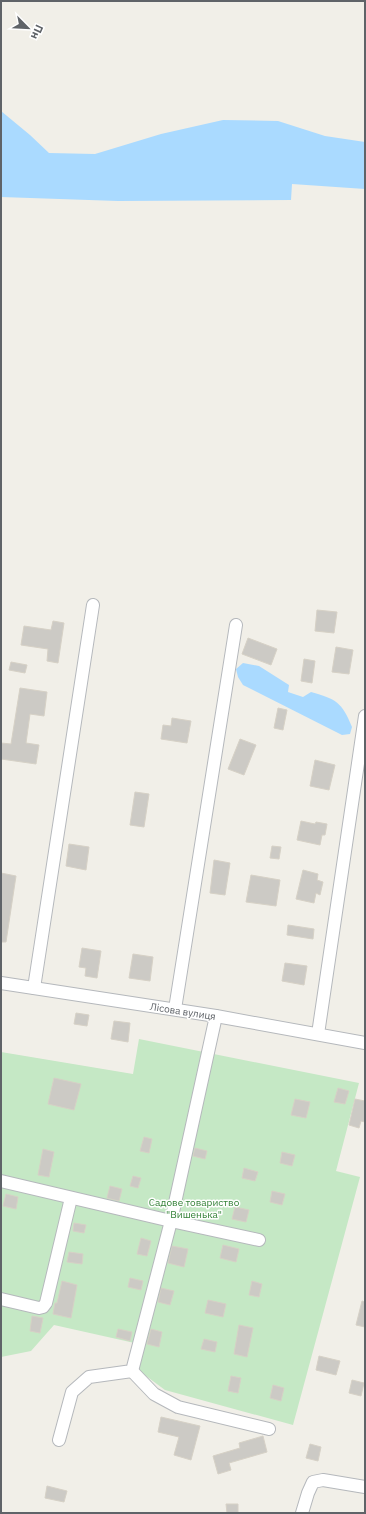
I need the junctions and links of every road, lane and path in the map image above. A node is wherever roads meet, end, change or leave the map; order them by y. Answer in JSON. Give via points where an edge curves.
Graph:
{"nodes":[{"id":1,"x":93,"y":605,"type":"dead end"},
{"id":2,"x":236,"y":625,"type":"dead end"},
{"id":3,"x":365,"y":716,"type":"edge"},
{"id":4,"x":1,"y":983,"type":"edge"},
{"id":5,"x":34,"y":988,"type":"junction"},
{"id":6,"x":175,"y":1009,"type":"junction"},
{"id":7,"x":216,"y":1016,"type":"junction"},
{"id":8,"x":318,"y":1034,"type":"junction"},
{"id":9,"x":365,"y":1043,"type":"edge"},
{"id":10,"x":1,"y":1181,"type":"edge"},
{"id":11,"x":72,"y":1198,"type":"junction"},
{"id":12,"x":170,"y":1221,"type":"junction"},
{"id":13,"x":259,"y":1240,"type":"dead end"},
{"id":14,"x":1,"y":1299,"type":"edge"},
{"id":15,"x":132,"y":1371,"type":"junction"},
{"id":16,"x":269,"y":1429,"type":"dead end"},
{"id":17,"x":59,"y":1440,"type":"dead end"},
{"id":18,"x":365,"y":1487,"type":"edge"},
{"id":19,"x":302,"y":1513,"type":"edge"}],
"edges":[{"from":1,"to":5,"type":"street"},
{"from":2,"to":6,"type":"street"},
{"from":3,"to":8,"type":"street"},
{"from":4,"to":5,"type":"street","name":"Лісова вулиця"},
{"from":5,"to":6,"type":"street","name":"Лісова вулиця"},
{"from":6,"to":7,"type":"street","name":"Лісова вулиця"},
{"from":7,"to":8,"type":"street","name":"Лісова вулиця"},
{"from":7,"to":12,"type":"street"},
{"from":8,"to":9,"type":"street","name":"Лісова вулиця"},
{"from":10,"to":11,"type":"street"},
{"from":11,"to":12,"type":"street"},
{"from":11,"to":14,"type":"street","via":[[43,1307]]},
{"from":12,"to":13,"type":"street"},
{"from":12,"to":15,"type":"street"},
{"from":15,"to":16,"type":"street","via":[[154,1394],[178,1407]]},
{"from":15,"to":17,"type":"street","via":[[89,1377],[72,1392]]},
{"from":18,"to":19,"type":"street","via":[[323,1480],[313,1482]]}]}
